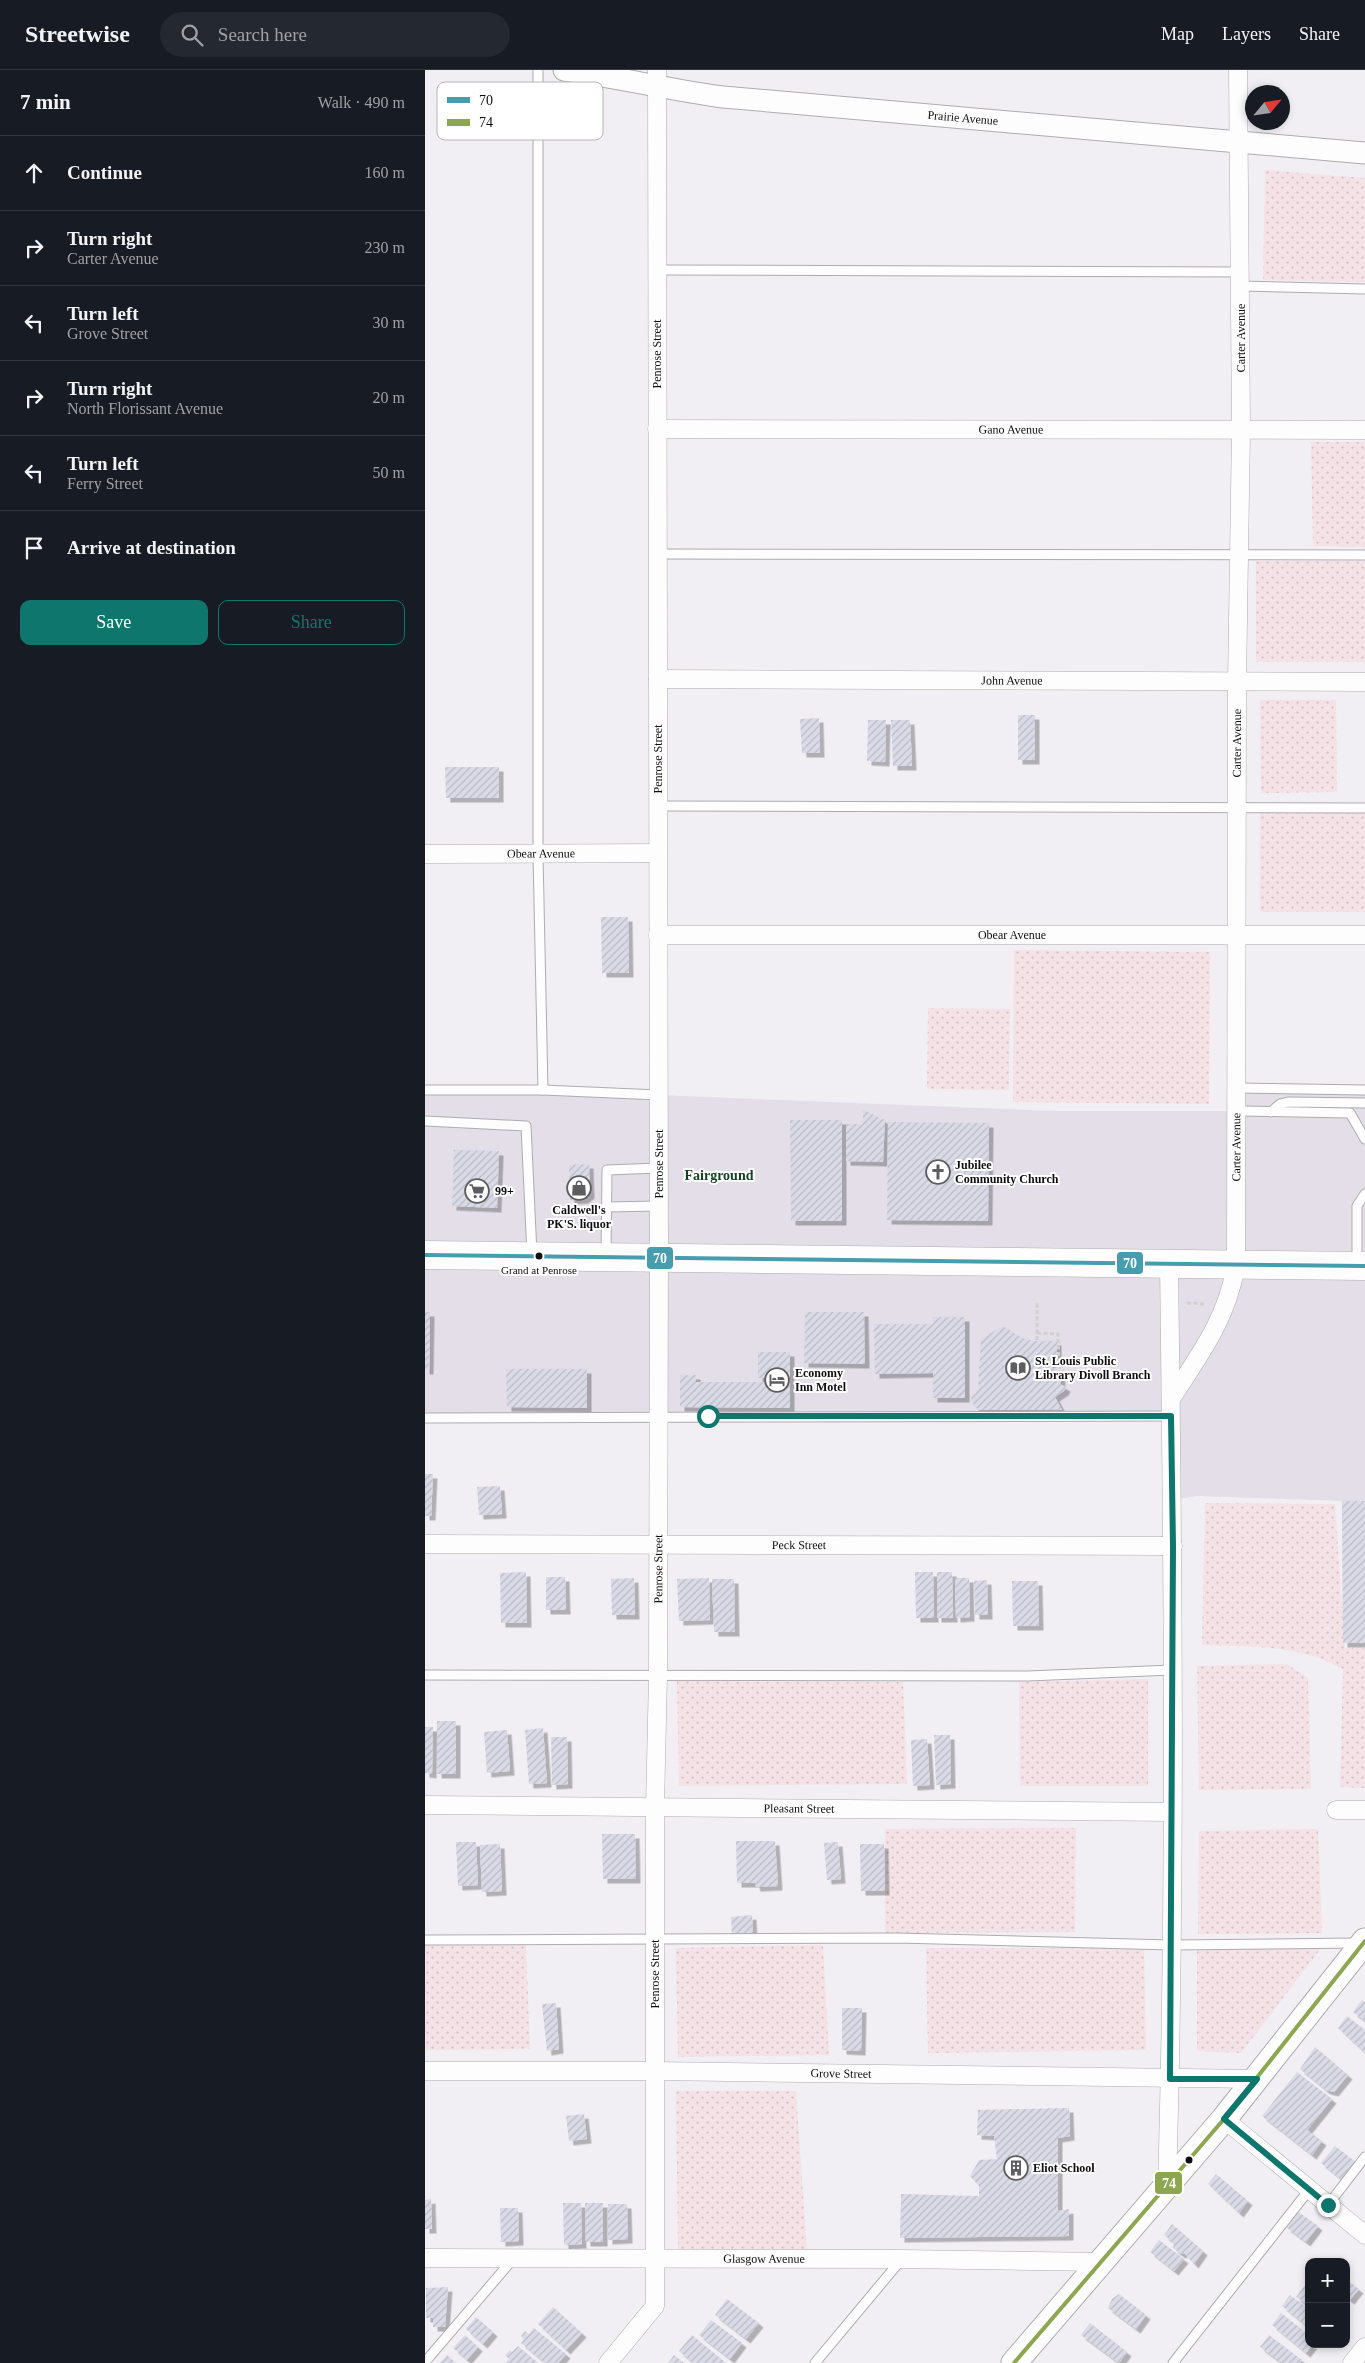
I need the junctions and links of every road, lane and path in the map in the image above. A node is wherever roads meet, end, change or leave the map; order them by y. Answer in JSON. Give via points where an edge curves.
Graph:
{"nodes":[{"id":1,"x":565,"y":70,"type":"edge"},
{"id":2,"x":1239,"y":70,"type":"edge"},
{"id":3,"x":657,"y":78,"type":"edge"},
{"id":4,"x":538,"y":140,"type":"edge"},
{"id":5,"x":1241,"y":142,"type":"junction"},
{"id":6,"x":1365,"y":153,"type":"edge"},
{"id":7,"x":657,"y":270,"type":"junction"},
{"id":8,"x":1241,"y":279,"type":"junction"},
{"id":9,"x":1365,"y":289,"type":"edge"},
{"id":10,"x":657,"y":428,"type":"junction"},
{"id":11,"x":1241,"y":430,"type":"junction"},
{"id":12,"x":1365,"y":430,"type":"edge"},
{"id":13,"x":657,"y":554,"type":"junction"},
{"id":14,"x":1239,"y":555,"type":"junction"},
{"id":15,"x":1365,"y":555,"type":"edge"},
{"id":16,"x":658,"y":679,"type":"junction"},
{"id":17,"x":1365,"y":682,"type":"edge"},
{"id":18,"x":1237,"y":683,"type":"junction"},
{"id":19,"x":658,"y":806,"type":"junction"},
{"id":20,"x":1365,"y":808,"type":"edge"},
{"id":21,"x":1237,"y":809,"type":"junction"},
{"id":22,"x":425,"y":854,"type":"edge"},
{"id":23,"x":538,"y":854,"type":"junction"},
{"id":24,"x":658,"y":854,"type":"junction"},
{"id":25,"x":1237,"y":934,"type":"junction"},
{"id":26,"x":658,"y":935,"type":"junction"},
{"id":27,"x":1365,"y":935,"type":"edge"},
{"id":28,"x":1236,"y":1088,"type":"junction"},
{"id":29,"x":425,"y":1090,"type":"edge"},
{"id":30,"x":543,"y":1090,"type":"junction"},
{"id":31,"x":1365,"y":1090,"type":"edge"},
{"id":32,"x":659,"y":1095,"type":"junction"},
{"id":33,"x":1365,"y":1103,"type":"edge"},
{"id":34,"x":1237,"y":1111,"type":"junction"},
{"id":35,"x":1271,"y":1112,"type":"junction"},
{"id":36,"x":425,"y":1121,"type":"edge"},
{"id":37,"x":1365,"y":1139,"type":"edge"},
{"id":38,"x":659,"y":1168,"type":"junction"},
{"id":39,"x":1365,"y":1194,"type":"edge"},
{"id":40,"x":659,"y":1206,"type":"junction"},
{"id":41,"x":606,"y":1207,"type":"junction"},
{"id":42,"x":425,"y":1255,"type":"edge"},
{"id":43,"x":532,"y":1256,"type":"junction"},
{"id":44,"x":606,"y":1257,"type":"junction"},
{"id":45,"x":659,"y":1258,"type":"junction"},
{"id":46,"x":1169,"y":1264,"type":"junction"},
{"id":47,"x":1236,"y":1265,"type":"junction"},
{"id":48,"x":1361,"y":1266,"type":"edge"},
{"id":49,"x":1037,"y":1303,"type":"dead end"},
{"id":50,"x":1184,"y":1303,"type":"dead end"},
{"id":51,"x":1209,"y":1304,"type":"dead end"},
{"id":52,"x":1037,"y":1333,"type":"junction"},
{"id":53,"x":1037,"y":1340,"type":"dead end"},
{"id":54,"x":1063,"y":1383,"type":"dead end"},
{"id":55,"x":1171,"y":1408,"type":"junction"},
{"id":56,"x":658,"y":1416,"type":"junction"},
{"id":57,"x":425,"y":1418,"type":"edge"},
{"id":58,"x":425,"y":1544,"type":"edge"},
{"id":59,"x":659,"y":1544,"type":"junction"},
{"id":60,"x":1173,"y":1546,"type":"junction"},
{"id":61,"x":1173,"y":1670,"type":"junction"},
{"id":62,"x":425,"y":1675,"type":"edge"},
{"id":63,"x":659,"y":1675,"type":"junction"},
{"id":64,"x":425,"y":1805,"type":"edge"},
{"id":65,"x":655,"y":1807,"type":"junction"},
{"id":66,"x":1336,"y":1810,"type":"dead end"},
{"id":67,"x":1365,"y":1810,"type":"edge"},
{"id":68,"x":1172,"y":1812,"type":"junction"},
{"id":69,"x":425,"y":1940,"type":"edge"},
{"id":70,"x":655,"y":1940,"type":"junction"},
{"id":71,"x":1364,"y":1942,"type":"edge"},
{"id":72,"x":1171,"y":1945,"type":"junction"},
{"id":73,"x":655,"y":2071,"type":"junction"},
{"id":74,"x":425,"y":2072,"type":"edge"},
{"id":75,"x":1170,"y":2079,"type":"junction"},
{"id":76,"x":1257,"y":2079,"type":"junction"},
{"id":77,"x":1224,"y":2119,"type":"junction"},
{"id":78,"x":1365,"y":2157,"type":"edge"},
{"id":79,"x":1167,"y":2185,"type":"junction"},
{"id":80,"x":1309,"y":2190,"type":"junction"},
{"id":81,"x":1328,"y":2205,"type":"junction"},
{"id":82,"x":1365,"y":2235,"type":"edge"},
{"id":83,"x":425,"y":2258,"type":"edge"},
{"id":84,"x":514,"y":2258,"type":"junction"},
{"id":85,"x":654,"y":2258,"type":"junction"},
{"id":86,"x":902,"y":2259,"type":"junction"},
{"id":87,"x":1103,"y":2262,"type":"junction"},
{"id":88,"x":1365,"y":2347,"type":"edge"},
{"id":89,"x":425,"y":2362,"type":"edge"},
{"id":90,"x":608,"y":2363,"type":"edge"},
{"id":91,"x":815,"y":2363,"type":"edge"},
{"id":92,"x":1014,"y":2363,"type":"edge"},
{"id":93,"x":1173,"y":2363,"type":"edge"},
{"id":94,"x":1353,"y":2363,"type":"edge"}],
"edges":[{"from":1,"to":3,"type":"street","name":"Prairie Avenue"},
{"from":2,"to":5,"type":"street","name":"Carter Avenue"},
{"from":3,"to":5,"type":"street","name":"Prairie Avenue","via":[[723,97]]},
{"from":3,"to":7,"type":"street","name":"Penrose Street"},
{"from":4,"to":23,"type":"lane"},
{"from":5,"to":6,"type":"street","name":"Prairie Avenue"},
{"from":5,"to":8,"type":"street","name":"Carter Avenue"},
{"from":7,"to":8,"type":"lane"},
{"from":7,"to":10,"type":"street","name":"Penrose Street"},
{"from":8,"to":9,"type":"lane"},
{"from":8,"to":11,"type":"street","name":"Carter Avenue"},
{"from":10,"to":11,"type":"street","name":"Gano Avenue"},
{"from":10,"to":13,"type":"street","name":"Penrose Street"},
{"from":11,"to":12,"type":"street","name":"Gano Avenue"},
{"from":11,"to":14,"type":"street","name":"Carter Avenue"},
{"from":13,"to":14,"type":"lane"},
{"from":13,"to":16,"type":"street","name":"Penrose Street"},
{"from":14,"to":15,"type":"lane"},
{"from":14,"to":18,"type":"street","name":"Carter Avenue"},
{"from":16,"to":18,"type":"street","name":"John Avenue"},
{"from":16,"to":19,"type":"street","name":"Penrose Street"},
{"from":17,"to":18,"type":"street","name":"John Avenue"},
{"from":18,"to":21,"type":"street","name":"Carter Avenue"},
{"from":19,"to":21,"type":"lane"},
{"from":19,"to":24,"type":"street","name":"Penrose Street"},
{"from":20,"to":21,"type":"lane"},
{"from":21,"to":25,"type":"street","name":"Carter Avenue"},
{"from":22,"to":23,"type":"street","name":"Obear Avenue"},
{"from":23,"to":24,"type":"street","name":"Obear Avenue"},
{"from":23,"to":30,"type":"lane"},
{"from":24,"to":26,"type":"street","name":"Penrose Street"},
{"from":25,"to":26,"type":"street","name":"Obear Avenue"},
{"from":25,"to":27,"type":"street","name":"Obear Avenue"},
{"from":25,"to":28,"type":"street","name":"Carter Avenue"},
{"from":26,"to":32,"type":"street","name":"Penrose Street"},
{"from":28,"to":31,"type":"lane"},
{"from":28,"to":34,"type":"street","name":"Carter Avenue"},
{"from":29,"to":30,"type":"lane"},
{"from":30,"to":32,"type":"lane"},
{"from":32,"to":38,"type":"street","name":"Penrose Street"},
{"from":33,"to":35,"type":"lane","via":[[1288,1102]]},
{"from":34,"to":35,"type":"lane"},
{"from":34,"to":47,"type":"street","name":"Carter Avenue"},
{"from":35,"to":37,"type":"lane","via":[[1350,1113]]},
{"from":36,"to":43,"type":"lane","via":[[526,1126]]},
{"from":38,"to":40,"type":"street","name":"Penrose Street"},
{"from":38,"to":41,"type":"lane","via":[[607,1170]]},
{"from":39,"to":48,"type":"lane","via":[[1357,1206]]},
{"from":40,"to":41,"type":"lane"},
{"from":40,"to":45,"type":"street","name":"Penrose Street"},
{"from":41,"to":44,"type":"lane"},
{"from":42,"to":43,"type":"main road"},
{"from":43,"to":44,"type":"main road"},
{"from":44,"to":45,"type":"main road"},
{"from":45,"to":46,"type":"main road"},
{"from":45,"to":56,"type":"street","name":"Penrose Street"},
{"from":46,"to":47,"type":"main road"},
{"from":46,"to":55,"type":"street"},
{"from":47,"to":48,"type":"main road"},
{"from":47,"to":55,"type":"street","name":"Carter Avenue","via":[[1232,1290],[1218,1325]]},
{"from":49,"to":52,"type":"path"},
{"from":50,"to":51,"type":"path"},
{"from":52,"to":53,"type":"path"},
{"from":52,"to":54,"type":"path","via":[[1058,1334]]},
{"from":55,"to":56,"type":"lane"},
{"from":55,"to":60,"type":"street"},
{"from":56,"to":57,"type":"lane"},
{"from":56,"to":59,"type":"street","name":"Penrose Street"},
{"from":58,"to":59,"type":"street","name":"Peck Street"},
{"from":59,"to":60,"type":"street","name":"Peck Street"},
{"from":59,"to":63,"type":"street","name":"Penrose Street"},
{"from":60,"to":61,"type":"street"},
{"from":61,"to":63,"type":"lane","via":[[1028,1676]]},
{"from":61,"to":68,"type":"street"},
{"from":62,"to":63,"type":"lane"},
{"from":63,"to":65,"type":"street","name":"Penrose Street"},
{"from":64,"to":65,"type":"street","name":"Pleasant Street"},
{"from":65,"to":68,"type":"street","name":"Pleasant Street"},
{"from":65,"to":70,"type":"street","name":"Penrose Street"},
{"from":66,"to":67,"type":"street"},
{"from":68,"to":72,"type":"street"},
{"from":69,"to":70,"type":"lane"},
{"from":70,"to":72,"type":"lane","via":[[897,1938]]},
{"from":70,"to":73,"type":"street","name":"Penrose Street"},
{"from":71,"to":72,"type":"lane"},
{"from":71,"to":76,"type":"main road"},
{"from":72,"to":75,"type":"street"},
{"from":73,"to":74,"type":"street","name":"Grove Street"},
{"from":73,"to":75,"type":"street","name":"Grove Street"},
{"from":73,"to":85,"type":"street","name":"Penrose Street"},
{"from":75,"to":76,"type":"street","name":"Grove Street"},
{"from":75,"to":79,"type":"street"},
{"from":76,"to":77,"type":"main road"},
{"from":77,"to":79,"type":"main road"},
{"from":77,"to":80,"type":"street"},
{"from":78,"to":81,"type":"lane"},
{"from":79,"to":87,"type":"main road"},
{"from":80,"to":81,"type":"street"},
{"from":80,"to":93,"type":"lane"},
{"from":81,"to":82,"type":"street"},
{"from":83,"to":84,"type":"street","name":"Glasgow Avenue"},
{"from":84,"to":85,"type":"street","name":"Glasgow Avenue"},
{"from":84,"to":89,"type":"lane"},
{"from":85,"to":86,"type":"street","name":"Glasgow Avenue"},
{"from":85,"to":90,"type":"street","name":"Penrose Street","via":[[655,2306]]},
{"from":86,"to":87,"type":"street","name":"Glasgow Avenue"},
{"from":86,"to":91,"type":"lane"},
{"from":87,"to":92,"type":"main road"},
{"from":88,"to":94,"type":"street"}]}
